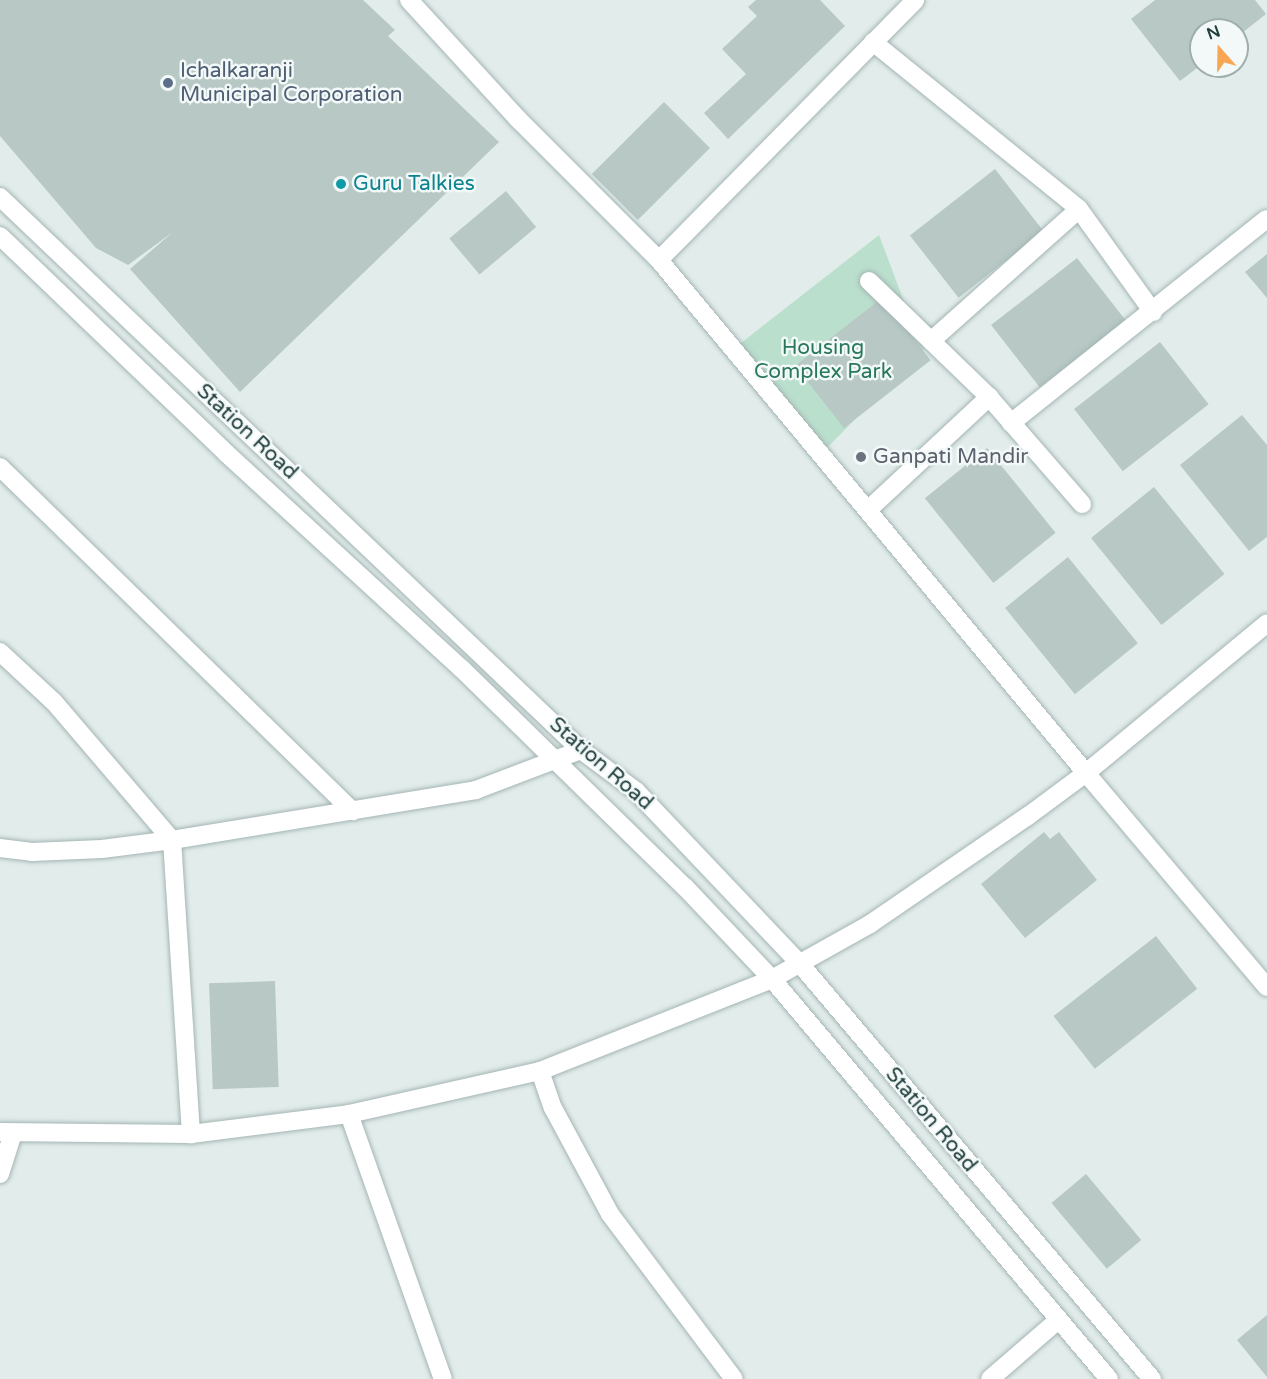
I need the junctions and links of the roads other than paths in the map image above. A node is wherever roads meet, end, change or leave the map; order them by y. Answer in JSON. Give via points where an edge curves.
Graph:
{"nodes":[{"id":1,"x":409,"y":0,"type":"edge"},
{"id":2,"x":915,"y":0,"type":"edge"},
{"id":3,"x":873,"y":42,"type":"junction"},
{"id":4,"x":0,"y":197,"type":"edge"},
{"id":5,"x":1079,"y":209,"type":"junction"},
{"id":6,"x":1267,"y":219,"type":"edge"},
{"id":7,"x":0,"y":236,"type":"edge"},
{"id":8,"x":659,"y":260,"type":"junction"},
{"id":9,"x":869,"y":281,"type":"dead end"},
{"id":10,"x":1153,"y":312,"type":"junction"},
{"id":11,"x":931,"y":341,"type":"junction"},
{"id":12,"x":990,"y":397,"type":"junction"},
{"id":13,"x":1011,"y":423,"type":"junction"},
{"id":14,"x":0,"y":467,"type":"edge"},
{"id":15,"x":1082,"y":504,"type":"dead end"},
{"id":16,"x":868,"y":510,"type":"junction"},
{"id":17,"x":1267,"y":623,"type":"edge"},
{"id":18,"x":0,"y":652,"type":"edge"},
{"id":19,"x":581,"y":750,"type":"junction"},
{"id":20,"x":554,"y":760,"type":"junction"},
{"id":21,"x":1086,"y":773,"type":"junction"},
{"id":22,"x":353,"y":811,"type":"junction"},
{"id":23,"x":172,"y":840,"type":"junction"},
{"id":24,"x":0,"y":848,"type":"edge"},
{"id":25,"x":801,"y":965,"type":"junction"},
{"id":26,"x":772,"y":979,"type":"junction"},
{"id":27,"x":1267,"y":987,"type":"edge"},
{"id":28,"x":540,"y":1071,"type":"junction"},
{"id":29,"x":349,"y":1113,"type":"junction"},
{"id":30,"x":7,"y":1132,"type":"edge"},
{"id":31,"x":191,"y":1134,"type":"junction"},
{"id":32,"x":0,"y":1174,"type":"edge"},
{"id":33,"x":1058,"y":1320,"type":"junction"},
{"id":34,"x":443,"y":1379,"type":"edge"},
{"id":35,"x":734,"y":1379,"type":"edge"},
{"id":36,"x":990,"y":1379,"type":"edge"},
{"id":37,"x":1109,"y":1379,"type":"edge"},
{"id":38,"x":1152,"y":1379,"type":"edge"}],
"edges":[{"from":1,"to":8,"type":"street","via":[[518,119]]},
{"from":2,"to":3,"type":"street"},
{"from":3,"to":5,"type":"street"},
{"from":3,"to":8,"type":"street"},
{"from":4,"to":19,"type":"street","name":"Station Road"},
{"from":5,"to":10,"type":"street"},
{"from":5,"to":11,"type":"street"},
{"from":6,"to":10,"type":"street"},
{"from":7,"to":20,"type":"street","name":"Station Road"},
{"from":8,"to":16,"type":"street"},
{"from":9,"to":11,"type":"street"},
{"from":10,"to":13,"type":"street"},
{"from":11,"to":12,"type":"street"},
{"from":12,"to":13,"type":"street"},
{"from":12,"to":16,"type":"street"},
{"from":13,"to":15,"type":"street"},
{"from":14,"to":22,"type":"street"},
{"from":16,"to":21,"type":"street"},
{"from":17,"to":21,"type":"street"},
{"from":18,"to":23,"type":"street","via":[[54,702]]},
{"from":19,"to":20,"type":"street"},
{"from":19,"to":25,"type":"street","name":"Station Road","via":[[636,791]]},
{"from":20,"to":22,"type":"street","via":[[476,790]]},
{"from":20,"to":26,"type":"street","name":"Station Road","via":[[685,887]]},
{"from":21,"to":25,"type":"street","via":[[870,924]]},
{"from":21,"to":27,"type":"street"},
{"from":22,"to":23,"type":"street"},
{"from":23,"to":24,"type":"street","via":[[32,852]]},
{"from":23,"to":31,"type":"street"},
{"from":25,"to":26,"type":"street"},
{"from":25,"to":38,"type":"street","name":"Station Road"},
{"from":26,"to":28,"type":"street"},
{"from":26,"to":33,"type":"street","name":"Station Road"},
{"from":28,"to":29,"type":"street"},
{"from":28,"to":35,"type":"street","via":[[553,1108],[610,1214]]},
{"from":29,"to":31,"type":"street"},
{"from":29,"to":34,"type":"street"},
{"from":30,"to":31,"type":"street"},
{"from":30,"to":32,"type":"street"},
{"from":33,"to":36,"type":"street"},
{"from":33,"to":37,"type":"street","name":"Station Road"}]}
